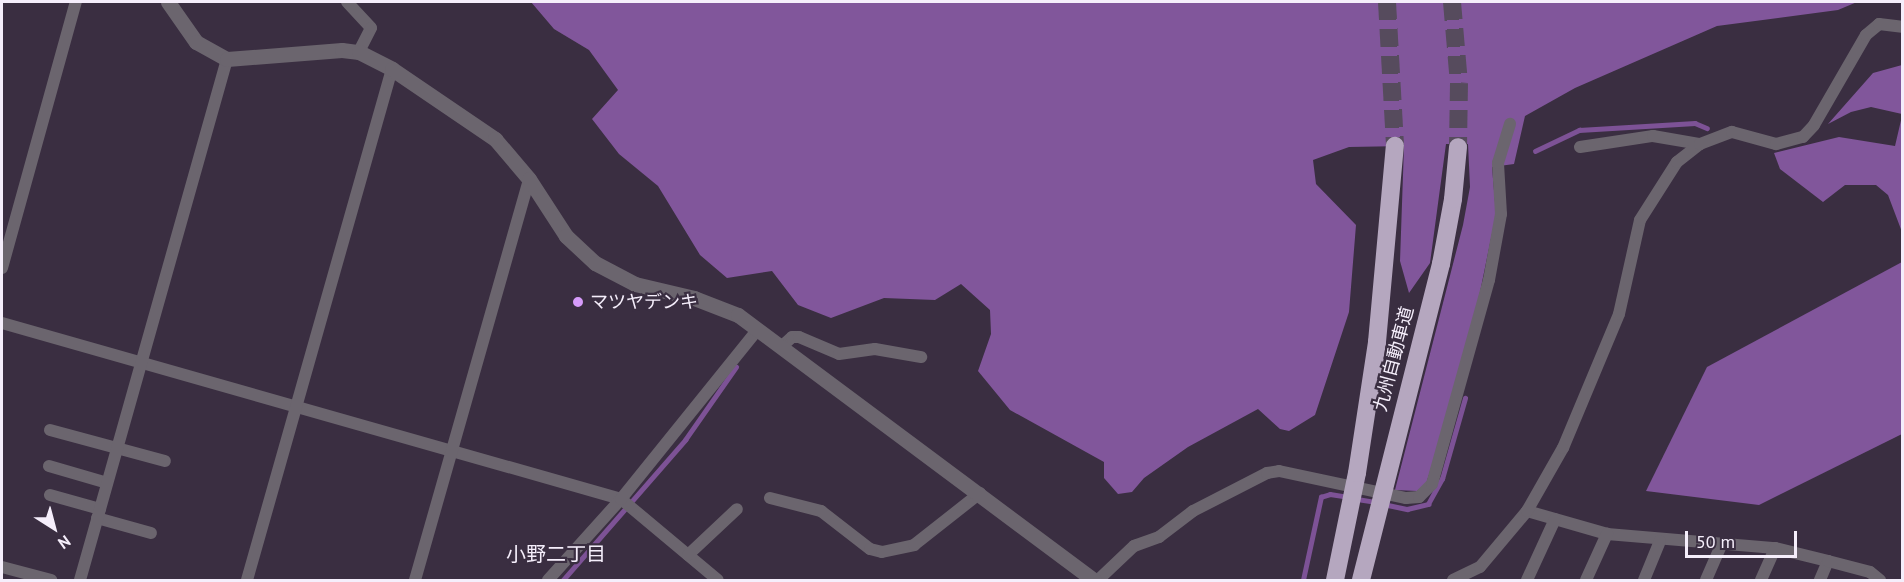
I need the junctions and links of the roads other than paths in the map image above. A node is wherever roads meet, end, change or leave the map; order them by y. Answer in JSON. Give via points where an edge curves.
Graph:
{"nodes":[{"id":1,"x":73,"y":2,"type":"edge"},
{"id":2,"x":168,"y":2,"type":"edge"},
{"id":3,"x":347,"y":2,"type":"edge"},
{"id":4,"x":1902,"y":27,"type":"edge"},
{"id":5,"x":360,"y":52,"type":"junction"},
{"id":6,"x":227,"y":59,"type":"junction"},
{"id":7,"x":392,"y":69,"type":"junction"},
{"id":8,"x":1510,"y":124,"type":"dead end"},
{"id":9,"x":1700,"y":144,"type":"junction"},
{"id":10,"x":1395,"y":146,"type":"tunnel mouth"},
{"id":11,"x":1458,"y":147,"type":"tunnel mouth"},
{"id":12,"x":1580,"y":147,"type":"dead end"},
{"id":13,"x":529,"y":179,"type":"junction"},
{"id":14,"x":2,"y":268,"type":"edge"},
{"id":15,"x":2,"y":323,"type":"edge"},
{"id":16,"x":758,"y":329,"type":"junction"},
{"id":17,"x":781,"y":347,"type":"junction"},
{"id":18,"x":921,"y":357,"type":"dead end"},
{"id":19,"x":141,"y":363,"type":"junction"},
{"id":20,"x":296,"y":407,"type":"junction"},
{"id":21,"x":50,"y":430,"type":"dead end"},
{"id":22,"x":117,"y":448,"type":"junction"},
{"id":23,"x":450,"y":451,"type":"junction"},
{"id":24,"x":165,"y":461,"type":"dead end"},
{"id":25,"x":49,"y":466,"type":"dead end"},
{"id":26,"x":107,"y":483,"type":"junction"},
{"id":27,"x":980,"y":493,"type":"junction"},
{"id":28,"x":50,"y":495,"type":"dead end"},
{"id":29,"x":770,"y":498,"type":"dead end"},
{"id":30,"x":628,"y":503,"type":"junction"},
{"id":31,"x":737,"y":509,"type":"dead end"},
{"id":32,"x":1527,"y":511,"type":"junction"},
{"id":33,"x":99,"y":514,"type":"junction"},
{"id":34,"x":1555,"y":519,"type":"junction"},
{"id":35,"x":151,"y":533,"type":"dead end"},
{"id":36,"x":1607,"y":534,"type":"junction"},
{"id":37,"x":1660,"y":541,"type":"junction"},
{"id":38,"x":1722,"y":543,"type":"junction"},
{"id":39,"x":1775,"y":548,"type":"junction"},
{"id":40,"x":688,"y":555,"type":"junction"},
{"id":41,"x":1827,"y":561,"type":"junction"},
{"id":42,"x":2,"y":567,"type":"edge"},
{"id":43,"x":51,"y":580,"type":"edge"},
{"id":44,"x":80,"y":580,"type":"edge"},
{"id":45,"x":247,"y":580,"type":"edge"},
{"id":46,"x":415,"y":580,"type":"edge"},
{"id":47,"x":548,"y":580,"type":"edge"},
{"id":48,"x":718,"y":580,"type":"edge"},
{"id":49,"x":1096,"y":580,"type":"edge"},
{"id":50,"x":1335,"y":580,"type":"edge"},
{"id":51,"x":1361,"y":580,"type":"edge"},
{"id":52,"x":1453,"y":580,"type":"edge"},
{"id":53,"x":1527,"y":580,"type":"edge"},
{"id":54,"x":1586,"y":580,"type":"edge"},
{"id":55,"x":1644,"y":580,"type":"edge"},
{"id":56,"x":1706,"y":580,"type":"edge"},
{"id":57,"x":1761,"y":580,"type":"edge"},
{"id":58,"x":1820,"y":580,"type":"edge"},
{"id":59,"x":1880,"y":580,"type":"edge"}],
"edges":[{"from":1,"to":14,"type":"street"},
{"from":2,"to":6,"type":"street","via":[[196,42]]},
{"from":3,"to":5,"type":"street","via":[[371,28]]},
{"from":4,"to":9,"type":"street","via":[[1879,24],[1866,35],[1814,125],[1803,137],[1776,144],[1732,132]]},
{"from":5,"to":6,"type":"street"},
{"from":5,"to":7,"type":"street"},
{"from":6,"to":19,"type":"street"},
{"from":7,"to":13,"type":"street","via":[[482,127]]},
{"from":7,"to":20,"type":"street"},
{"from":8,"to":49,"type":"street","via":[[1498,163],[1501,214],[1489,280],[1431,484],[1419,497],[1406,498],[1279,471],[1267,473],[1193,511],[1159,537],[1134,546]]},
{"from":9,"to":12,"type":"street","via":[[1653,136]]},
{"from":9,"to":32,"type":"street","via":[[1677,162],[1640,220],[1619,314],[1582,410]]},
{"from":10,"to":50,"type":"highway","name":"九州自動車道","via":[[1384,285],[1357,473]]},
{"from":11,"to":51,"type":"highway","name":"九州自動車道","via":[[1440,264]]},
{"from":13,"to":16,"type":"street","via":[[566,236],[612,275],[711,304]]},
{"from":13,"to":23,"type":"street"},
{"from":15,"to":19,"type":"street"},
{"from":16,"to":17,"type":"street"},
{"from":16,"to":30,"type":"street"},
{"from":17,"to":18,"type":"street","via":[[792,337],[799,337],[839,354],[875,349]]},
{"from":17,"to":27,"type":"street"},
{"from":19,"to":20,"type":"street"},
{"from":19,"to":22,"type":"street"},
{"from":20,"to":23,"type":"street"},
{"from":20,"to":45,"type":"street"},
{"from":21,"to":22,"type":"street"},
{"from":22,"to":24,"type":"street"},
{"from":22,"to":26,"type":"street"},
{"from":23,"to":30,"type":"street"},
{"from":23,"to":46,"type":"street"},
{"from":25,"to":26,"type":"street"},
{"from":26,"to":33,"type":"street"},
{"from":27,"to":29,"type":"street","via":[[914,545],[882,552],[870,549],[821,511]]},
{"from":27,"to":49,"type":"street"},
{"from":28,"to":33,"type":"street"},
{"from":30,"to":40,"type":"street"},
{"from":30,"to":47,"type":"street"},
{"from":31,"to":40,"type":"street"},
{"from":32,"to":34,"type":"street"},
{"from":32,"to":52,"type":"street","via":[[1480,567]]},
{"from":33,"to":35,"type":"street"},
{"from":33,"to":44,"type":"street"},
{"from":34,"to":36,"type":"street"},
{"from":34,"to":53,"type":"street"},
{"from":36,"to":37,"type":"street"},
{"from":36,"to":54,"type":"street"},
{"from":37,"to":38,"type":"street"},
{"from":37,"to":55,"type":"street"},
{"from":38,"to":39,"type":"street"},
{"from":38,"to":56,"type":"street"},
{"from":39,"to":41,"type":"street"},
{"from":39,"to":57,"type":"street"},
{"from":40,"to":48,"type":"street"},
{"from":41,"to":58,"type":"street"},
{"from":41,"to":59,"type":"street","via":[[1870,572]]},
{"from":42,"to":43,"type":"street"}]}
